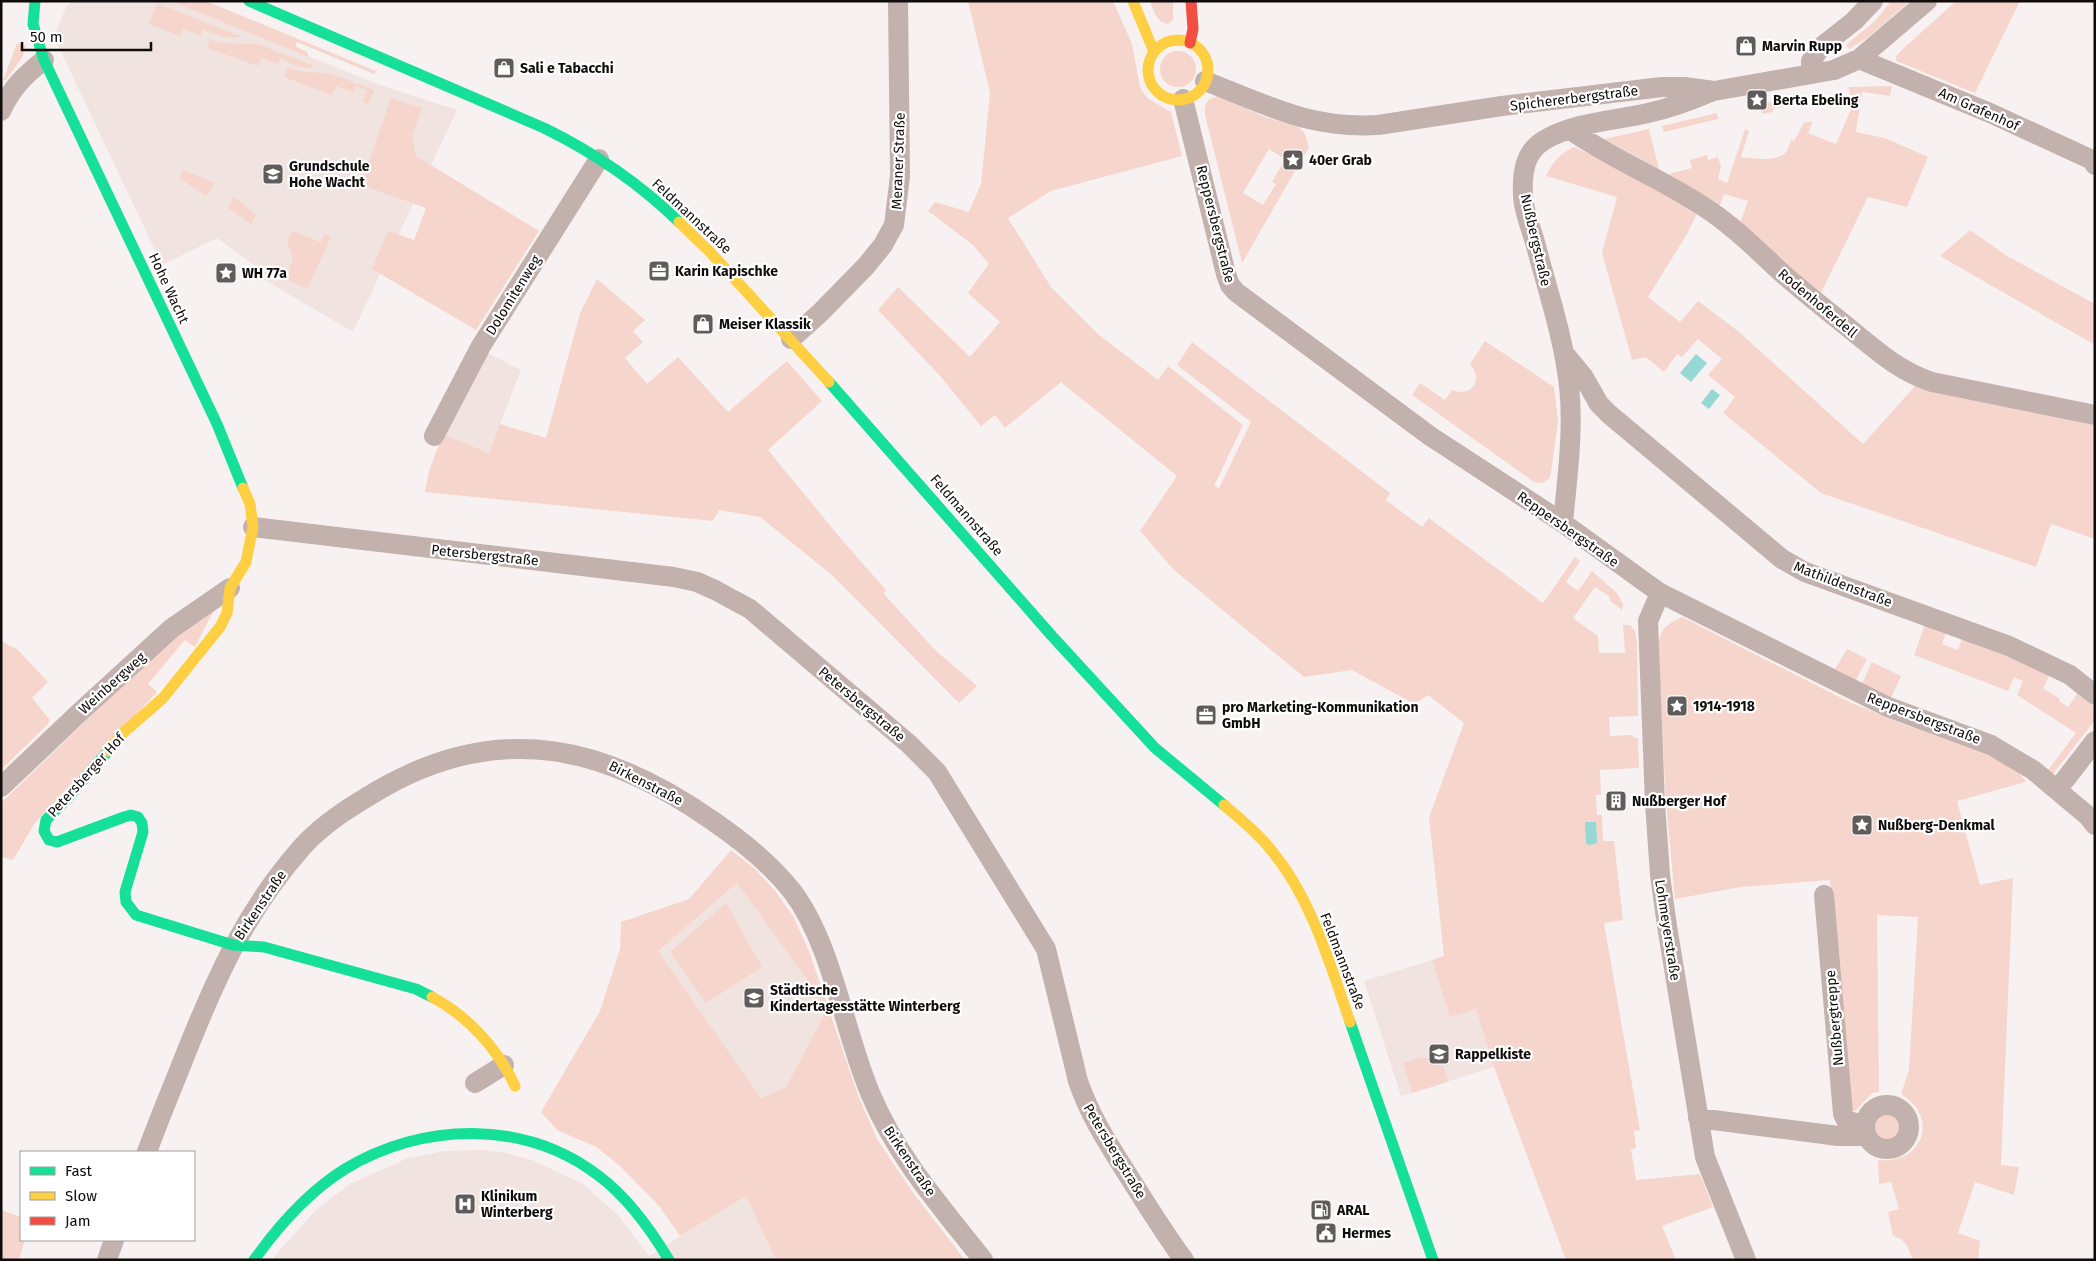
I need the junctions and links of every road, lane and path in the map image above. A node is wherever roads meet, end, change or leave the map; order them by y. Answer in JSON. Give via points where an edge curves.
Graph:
{"nodes":[{"id":1,"x":35,"y":1,"type":"edge"},
{"id":2,"x":249,"y":1,"type":"edge"},
{"id":3,"x":898,"y":1,"type":"edge"},
{"id":4,"x":1133,"y":1,"type":"edge"},
{"id":5,"x":1192,"y":1,"type":"edge"},
{"id":6,"x":1873,"y":1,"type":"edge"},
{"id":7,"x":1927,"y":1,"type":"edge"},
{"id":8,"x":1190,"y":43,"type":"junction"},
{"id":9,"x":1154,"y":52,"type":"junction"},
{"id":10,"x":1859,"y":59,"type":"junction"},
{"id":11,"x":44,"y":60,"type":"junction"},
{"id":12,"x":1811,"y":74,"type":"junction"},
{"id":13,"x":1205,"y":81,"type":"junction"},
{"id":14,"x":1714,"y":91,"type":"junction"},
{"id":15,"x":1183,"y":99,"type":"junction"},
{"id":16,"x":1,"y":111,"type":"edge"},
{"id":17,"x":1569,"y":129,"type":"junction"},
{"id":18,"x":599,"y":159,"type":"junction"},
{"id":19,"x":2095,"y":165,"type":"edge"},
{"id":20,"x":791,"y":339,"type":"junction"},
{"id":21,"x":1564,"y":353,"type":"junction"},
{"id":22,"x":2095,"y":415,"type":"edge"},
{"id":23,"x":434,"y":436,"type":"dead end"},
{"id":24,"x":1563,"y":522,"type":"junction"},
{"id":25,"x":253,"y":527,"type":"junction"},
{"id":26,"x":230,"y":588,"type":"junction"},
{"id":27,"x":1660,"y":593,"type":"junction"},
{"id":28,"x":2095,"y":695,"type":"edge"},
{"id":29,"x":2095,"y":741,"type":"edge"},
{"id":30,"x":1,"y":786,"type":"edge"},
{"id":31,"x":2057,"y":790,"type":"junction"},
{"id":32,"x":2095,"y":825,"type":"edge"},
{"id":33,"x":1824,"y":895,"type":"dead end"},
{"id":34,"x":233,"y":945,"type":"junction"},
{"id":35,"x":504,"y":1065,"type":"junction"},
{"id":36,"x":475,"y":1083,"type":"dead end"},
{"id":37,"x":515,"y":1086,"type":"dead end"},
{"id":38,"x":1698,"y":1118,"type":"junction"},
{"id":39,"x":147,"y":1151,"type":"edge"},
{"id":40,"x":114,"y":1241,"type":"edge"},
{"id":41,"x":661,"y":1257,"type":"edge"},
{"id":42,"x":107,"y":1260,"type":"edge"},
{"id":43,"x":254,"y":1260,"type":"edge"},
{"id":44,"x":983,"y":1260,"type":"edge"},
{"id":45,"x":1184,"y":1260,"type":"edge"},
{"id":46,"x":1433,"y":1260,"type":"edge"},
{"id":47,"x":1746,"y":1260,"type":"edge"}],
"edges":[{"from":1,"to":11,"type":"street","name":"Hohe Wacht","via":[[33,28]]},
{"from":2,"to":18,"type":"street","name":"Feldmannstraße","via":[[544,128]]},
{"from":3,"to":20,"type":"street","name":"Meraner Straße","via":[[900,176],[894,225],[883,246],[866,266]]},
{"from":4,"to":9,"type":"street"},
{"from":5,"to":8,"type":"street"},
{"from":6,"to":12,"type":"street","via":[[1821,47],[1811,61]]},
{"from":7,"to":10,"type":"street","name":"Spichererbergstraße"},
{"from":8,"to":9,"type":"street","via":[[1182,40],[1166,42]]},
{"from":8,"to":13,"type":"street","via":[[1205,59]]},
{"from":9,"to":15,"type":"street","via":[[1149,62],[1151,84],[1160,94]]},
{"from":10,"to":12,"type":"street","name":"Spichererbergstraße","via":[[1834,70]]},
{"from":10,"to":19,"type":"street","name":"Am Grafenhof","via":[[1994,115],[2092,160]]},
{"from":11,"to":16,"type":"street","via":[[22,77]]},
{"from":11,"to":25,"type":"street","name":"Hohe Wacht","via":[[217,424],[250,504]]},
{"from":12,"to":14,"type":"street","name":"Spichererbergstraße"},
{"from":13,"to":14,"type":"street","name":"Spichererbergstraße","via":[[1286,114],[1332,125],[1358,126],[1662,87]]},
{"from":13,"to":15,"type":"street","via":[[1197,93]]},
{"from":14,"to":17,"type":"street","name":"Nußbergstraße","via":[[1649,113]]},
{"from":15,"to":24,"type":"street","name":"Reppersbergstraße","via":[[1230,286],[1430,436]]},
{"from":17,"to":21,"type":"street","name":"Nußbergstraße","via":[[1542,141],[1527,157],[1523,197]]},
{"from":17,"to":22,"type":"street","name":"Rodenhoferdell","via":[[1587,142],[1664,181],[1710,211],[1825,309],[1909,373],[1932,382]]},
{"from":18,"to":20,"type":"street","name":"Feldmannstraße","via":[[674,216]]},
{"from":18,"to":23,"type":"street","name":"Dolomitenweg","via":[[481,346]]},
{"from":20,"to":46,"type":"street","name":"Feldmannstraße","via":[[1155,748],[1236,815],[1271,849],[1296,888],[1320,936]]},
{"from":21,"to":24,"type":"street","name":"Nußbergstraße","via":[[1571,406]]},
{"from":21,"to":28,"type":"street","name":"Mathildenstraße","via":[[1609,414],[1782,559],[1805,572],[2010,646],[2070,675]]},
{"from":24,"to":27,"type":"street","name":"Reppersbergstraße"},
{"from":25,"to":26,"type":"street","name":"Hohe Wacht","via":[[246,562]]},
{"from":25,"to":45,"type":"street","name":"Petersbergstraße","via":[[674,576],[697,582],[750,609],[909,744],[937,772],[1046,949],[1085,1101],[1097,1126]]},
{"from":26,"to":30,"type":"street","name":"Weinbergweg","via":[[172,628]]},
{"from":26,"to":34,"type":"street","name":"Petersberger Hof","via":[[227,613],[212,637],[164,698],[123,733],[46,820],[44,831],[49,840],[57,842],[124,817],[138,817],[143,832],[125,892],[131,909],[147,919]]},
{"from":27,"to":31,"type":"street","name":"Reppersbergstraße","via":[[1888,707],[1991,744],[2033,770]]},
{"from":27,"to":38,"type":"street","name":"Lohmeyerstraße","via":[[1648,621],[1660,875]]},
{"from":29,"to":31,"type":"street"},
{"from":31,"to":32,"type":"street","name":"Reppersbergstraße"},
{"from":33,"to":38,"type":"street","name":"Nußbergtreppe","via":[[1843,1114],[1846,1120],[1866,1131],[1838,1136]]},
{"from":34,"to":35,"type":"street","name":"Petersberger Hof","via":[[264,948],[416,988],[464,1018]]},
{"from":34,"to":39,"type":"street","name":"Birkenstraße"},
{"from":34,"to":44,"type":"street","name":"Birkenstraße","via":[[275,879],[306,843],[352,805],[410,773],[497,749],[566,752],[608,763],[641,777],[733,835],[779,875],[794,894],[821,946],[870,1093],[888,1133]]},
{"from":35,"to":36,"type":"street"},
{"from":35,"to":37,"type":"street","name":"Petersberger Hof"},
{"from":38,"to":47,"type":"street","name":"Lohmeyerstraße","via":[[1705,1157]]},
{"from":40,"to":42,"type":"street"},
{"from":41,"to":43,"type":"street","via":[[644,1224],[610,1186],[562,1153],[502,1134],[454,1133],[428,1135],[405,1142],[346,1168],[300,1205]]}]}
